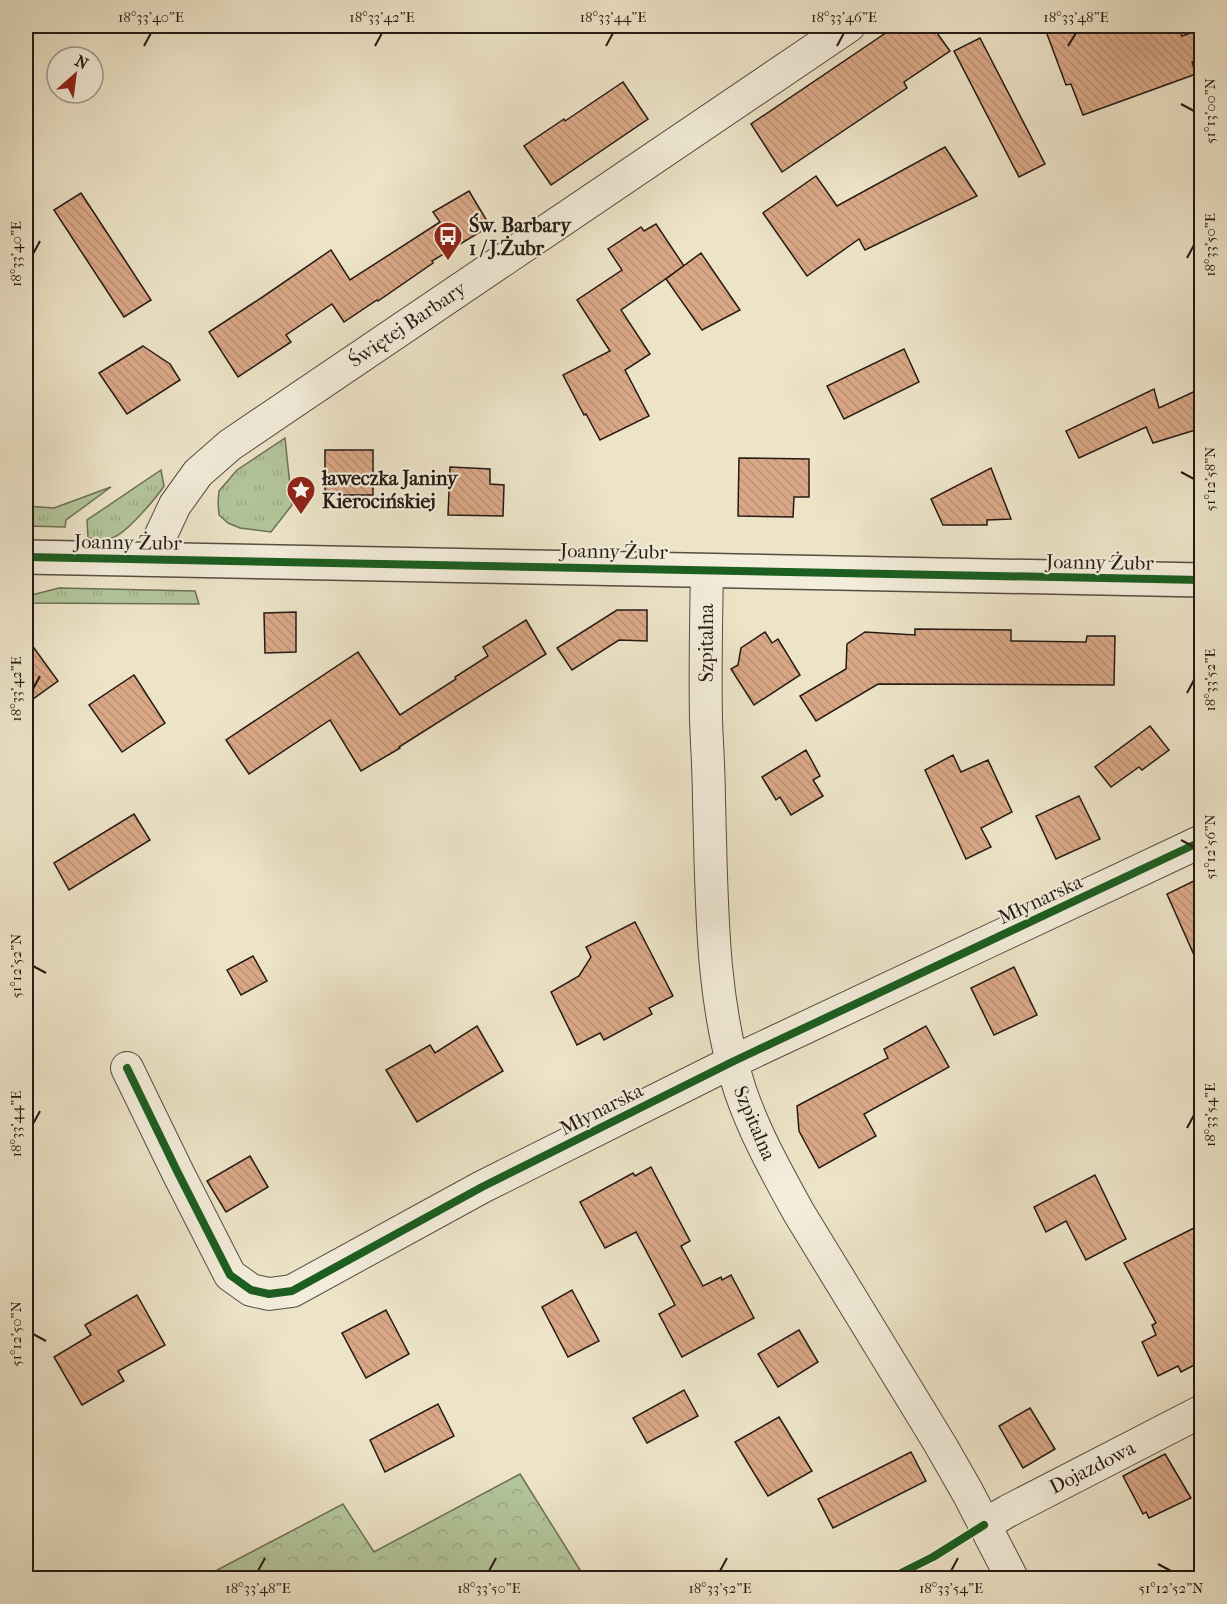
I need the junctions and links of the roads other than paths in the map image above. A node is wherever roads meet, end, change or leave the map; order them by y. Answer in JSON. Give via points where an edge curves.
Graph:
{"nodes":[{"id":1,"x":849,"y":26,"type":"edge"},
{"id":2,"x":26,"y":557,"type":"edge"},
{"id":3,"x":159,"y":559,"type":"junction"},
{"id":4,"x":707,"y":570,"type":"junction"},
{"id":5,"x":1202,"y":580,"type":"edge"},
{"id":6,"x":1202,"y":841,"type":"edge"},
{"id":7,"x":732,"y":1062,"type":"junction"},
{"id":8,"x":127,"y":1068,"type":"dead end"},
{"id":9,"x":1202,"y":1411,"type":"edge"},
{"id":10,"x":984,"y":1525,"type":"junction"},
{"id":11,"x":1012,"y":1578,"type":"edge"}],
"edges":[{"from":1,"to":3,"type":"street","name":"Świętej Barbary","via":[[230,445],[198,473],[174,505],[160,537]]},
{"from":2,"to":3,"type":"street","name":"Joanny Żubr"},
{"from":3,"to":4,"type":"street","name":"Joanny Żubr"},
{"from":4,"to":5,"type":"street","name":"Joanny Żubr"},
{"from":4,"to":7,"type":"street","name":"Szpitalna","via":[[712,908],[718,992]]},
{"from":6,"to":7,"type":"street","name":"Młynarska"},
{"from":7,"to":8,"type":"street","name":"Młynarska","via":[[482,1187],[292,1291],[269,1294],[251,1290],[230,1275]]},
{"from":7,"to":10,"type":"street","name":"Szpitalna","via":[[769,1159],[940,1444]]},
{"from":9,"to":10,"type":"street","name":"Dojazdowa"},
{"from":10,"to":11,"type":"street","name":"Szpitalna"}]}
